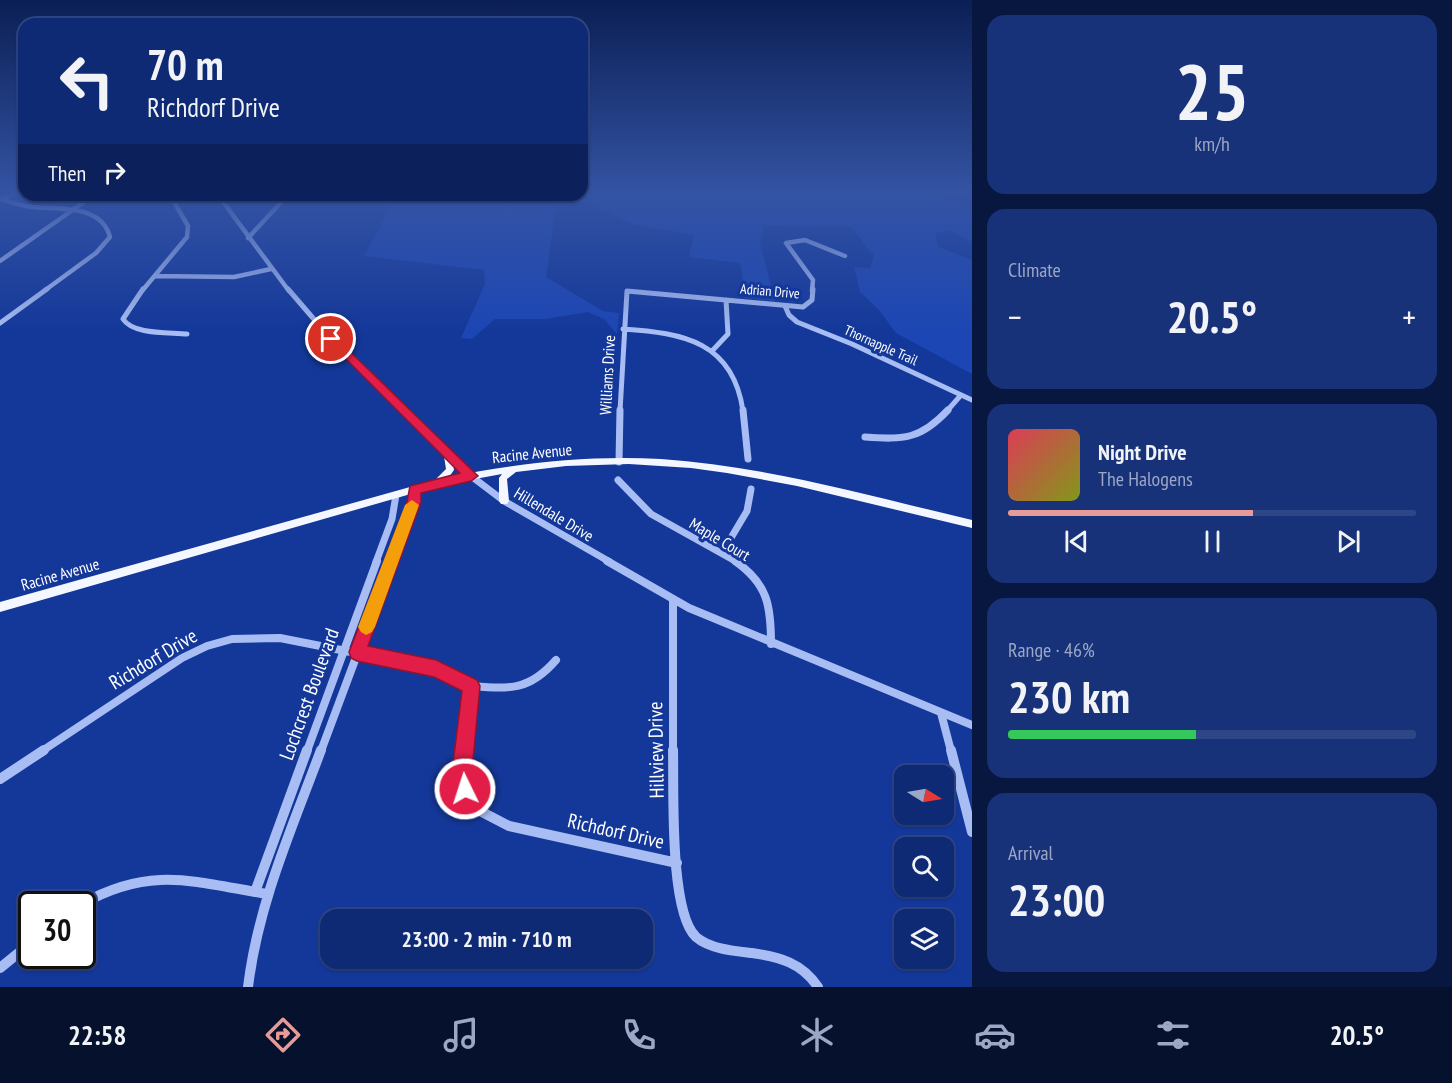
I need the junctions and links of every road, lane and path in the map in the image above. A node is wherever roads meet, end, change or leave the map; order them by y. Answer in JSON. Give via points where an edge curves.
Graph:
{"nodes":[{"id":1,"x":31,"y":239,"type":"edge"},
{"id":2,"x":108,"y":239,"type":"edge"},
{"id":3,"x":183,"y":239,"type":"edge"},
{"id":4,"x":249,"y":239,"type":"edge"},
{"id":5,"x":845,"y":256,"type":"dead end"},
{"id":6,"x":0,"y":261,"type":"edge"},
{"id":7,"x":271,"y":269,"type":"junction"},
{"id":8,"x":155,"y":276,"type":"junction"},
{"id":9,"x":628,"y":290,"type":"joint"},
{"id":10,"x":726,"y":300,"type":"junction"},
{"id":11,"x":785,"y":306,"type":"junction"},
{"id":12,"x":0,"y":323,"type":"edge"},
{"id":13,"x":623,"y":329,"type":"junction"},
{"id":14,"x":187,"y":334,"type":"dead end"},
{"id":15,"x":712,"y":351,"type":"junction"},
{"id":16,"x":961,"y":395,"type":"junction"},
{"id":17,"x":972,"y":400,"type":"edge"},
{"id":18,"x":865,"y":437,"type":"dead end"},
{"id":19,"x":447,"y":450,"type":"junction"},
{"id":20,"x":748,"y":459,"type":"dead end"},
{"id":21,"x":619,"y":462,"type":"junction"},
{"id":22,"x":516,"y":468,"type":"junction"},
{"id":23,"x":471,"y":476,"type":"junction"},
{"id":24,"x":618,"y":480,"type":"dead end"},
{"id":25,"x":437,"y":484,"type":"junction"},
{"id":26,"x":751,"y":489,"type":"dead end"},
{"id":27,"x":414,"y":490,"type":"junction"},
{"id":28,"x":396,"y":495,"type":"junction"},
{"id":29,"x":504,"y":501,"type":"junction"},
{"id":30,"x":972,"y":524,"type":"edge"},
{"id":31,"x":722,"y":553,"type":"junction"},
{"id":32,"x":673,"y":600,"type":"junction"},
{"id":33,"x":0,"y":607,"type":"edge"},
{"id":34,"x":771,"y":644,"type":"junction"},
{"id":35,"x":344,"y":649,"type":"junction"},
{"id":36,"x":357,"y":652,"type":"junction"},
{"id":37,"x":556,"y":660,"type":"dead end"},
{"id":38,"x":471,"y":686,"type":"junction"},
{"id":39,"x":941,"y":713,"type":"junction"},
{"id":40,"x":972,"y":725,"type":"edge"},
{"id":41,"x":0,"y":779,"type":"edge"},
{"id":42,"x":972,"y":832,"type":"edge"},
{"id":43,"x":677,"y":863,"type":"junction"},
{"id":44,"x":255,"y":892,"type":"junction"},
{"id":45,"x":267,"y":894,"type":"junction"},
{"id":46,"x":96,"y":897,"type":"edge"},
{"id":47,"x":18,"y":953,"type":"edge"},
{"id":48,"x":0,"y":968,"type":"edge"},
{"id":49,"x":248,"y":987,"type":"edge"},
{"id":50,"x":818,"y":987,"type":"edge"}],
"edges":[{"from":1,"to":6,"type":"street"},
{"from":2,"to":12,"type":"street","via":[[40,296]]},
{"from":3,"to":8,"type":"street"},
{"from":4,"to":7,"type":"street","name":"Hillendale Drive"},
{"from":5,"to":11,"type":"street","name":"Adrian Drive","via":[[805,240],[787,241],[785,246],[808,270],[814,284],[810,303],[803,307]]},
{"from":7,"to":8,"type":"street","via":[[234,277]]},
{"from":7,"to":19,"type":"street","name":"Hillendale Drive","via":[[354,362]]},
{"from":8,"to":14,"type":"street","via":[[131,304],[124,322],[139,328]]},
{"from":9,"to":10,"type":"street","name":"Adrian Drive"},
{"from":9,"to":13,"type":"street","name":"Williams Drive"},
{"from":10,"to":11,"type":"street","name":"Adrian Drive"},
{"from":10,"to":15,"type":"street","via":[[728,334]]},
{"from":11,"to":16,"type":"street","name":"Thornapple Trail","via":[[797,322]]},
{"from":13,"to":15,"type":"street","via":[[676,336]]},
{"from":13,"to":21,"type":"street","name":"Williams Drive"},
{"from":15,"to":20,"type":"street","via":[[735,379]]},
{"from":16,"to":17,"type":"street","name":"Thornapple Trail"},
{"from":16,"to":18,"type":"street","via":[[922,434],[903,439]]},
{"from":19,"to":23,"type":"street","name":"Hillendale Drive"},
{"from":19,"to":25,"type":"main road","via":[[450,470]]},
{"from":21,"to":22,"type":"main road","name":"Racine Avenue"},
{"from":21,"to":30,"type":"main road","name":"Racine Avenue","via":[[689,465],[749,474]]},
{"from":22,"to":23,"type":"main road","name":"Racine Avenue"},
{"from":22,"to":29,"type":"main road","via":[[503,478]]},
{"from":23,"to":25,"type":"main road","name":"Racine Avenue"},
{"from":23,"to":29,"type":"street","name":"Hillendale Drive"},
{"from":24,"to":31,"type":"street","name":"Maple Court","via":[[657,518]]},
{"from":25,"to":27,"type":"main road","name":"Racine Avenue"},
{"from":26,"to":31,"type":"street","via":[[747,511]]},
{"from":27,"to":28,"type":"main road","name":"Racine Avenue"},
{"from":27,"to":36,"type":"street","name":"Lochcrest Boulevard","via":[[414,502]]},
{"from":28,"to":33,"type":"main road","name":"Racine Avenue"},
{"from":28,"to":35,"type":"street","name":"Lochcrest Boulevard","via":[[392,519]]},
{"from":29,"to":32,"type":"street","name":"Hillendale Drive"},
{"from":31,"to":34,"type":"street","name":"Maple Court","via":[[753,576],[765,594],[771,611]]},
{"from":32,"to":34,"type":"street","name":"Hillendale Drive"},
{"from":32,"to":43,"type":"street","name":"Hillview Drive"},
{"from":34,"to":39,"type":"street","name":"Hillendale Drive"},
{"from":35,"to":36,"type":"street","name":"Richdorf Drive"},
{"from":35,"to":41,"type":"street","name":"Richdorf Drive","via":[[255,636],[207,646],[168,666]]},
{"from":35,"to":44,"type":"street","name":"Lochcrest Boulevard"},
{"from":36,"to":38,"type":"street","name":"Richdorf Drive","via":[[436,669]]},
{"from":36,"to":45,"type":"street","name":"Lochcrest Boulevard"},
{"from":37,"to":38,"type":"street","via":[[527,686]]},
{"from":38,"to":43,"type":"street","name":"Richdorf Drive","via":[[462,771],[470,798],[482,812],[509,826]]},
{"from":39,"to":40,"type":"street","name":"Hillendale Drive"},
{"from":39,"to":42,"type":"street"},
{"from":43,"to":50,"type":"street","name":"Hillview Drive","via":[[681,911],[702,942],[788,961],[808,971]]},
{"from":44,"to":45,"type":"street"},
{"from":44,"to":46,"type":"street","via":[[168,878],[124,885]]},
{"from":45,"to":49,"type":"street","name":"Lochcrest Boulevard"},
{"from":47,"to":48,"type":"street"}]}
